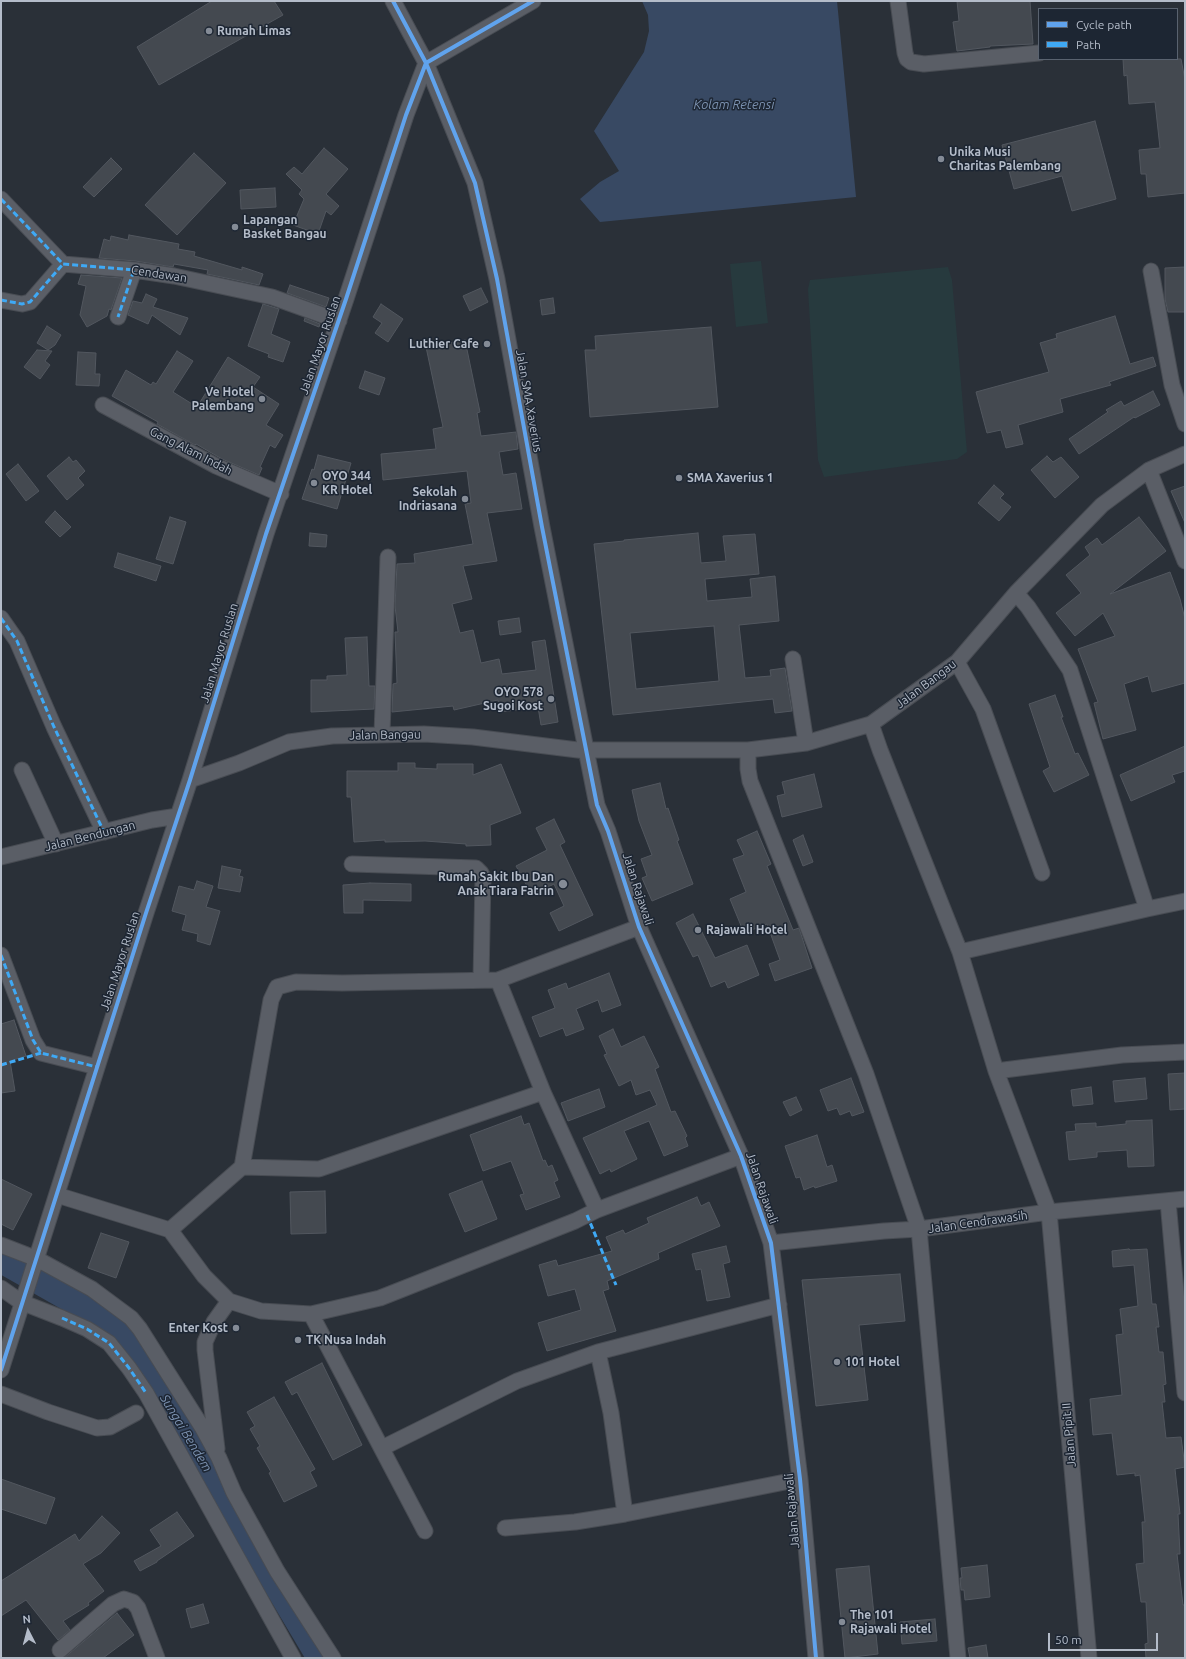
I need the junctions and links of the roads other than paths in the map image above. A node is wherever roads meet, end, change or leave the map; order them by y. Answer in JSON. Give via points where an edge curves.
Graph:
{"nodes":[{"id":1,"x":393,"y":1,"type":"edge"},
{"id":2,"x":533,"y":1,"type":"edge"},
{"id":3,"x":898,"y":1,"type":"edge"},
{"id":4,"x":1038,"y":53,"type":"edge"},
{"id":5,"x":426,"y":63,"type":"junction"},
{"id":6,"x":1,"y":199,"type":"edge"},
{"id":7,"x":63,"y":264,"type":"junction"},
{"id":8,"x":134,"y":270,"type":"junction"},
{"id":9,"x":1151,"y":271,"type":"dead end"},
{"id":10,"x":1,"y":300,"type":"edge"},
{"id":11,"x":118,"y":317,"type":"dead end"},
{"id":12,"x":339,"y":321,"type":"junction"},
{"id":13,"x":103,"y":405,"type":"dead end"},
{"id":14,"x":1185,"y":424,"type":"edge"},
{"id":15,"x":1185,"y":454,"type":"edge"},
{"id":16,"x":1149,"y":470,"type":"junction"},
{"id":17,"x":281,"y":494,"type":"junction"},
{"id":18,"x":388,"y":557,"type":"dead end"},
{"id":19,"x":1185,"y":561,"type":"edge"},
{"id":20,"x":1016,"y":593,"type":"junction"},
{"id":21,"x":1,"y":618,"type":"edge"},
{"id":22,"x":793,"y":659,"type":"dead end"},
{"id":23,"x":957,"y":662,"type":"junction"},
{"id":24,"x":871,"y":724,"type":"junction"},
{"id":25,"x":382,"y":734,"type":"junction"},
{"id":26,"x":806,"y":743,"type":"junction"},
{"id":27,"x":589,"y":750,"type":"junction"},
{"id":28,"x":748,"y":750,"type":"junction"},
{"id":29,"x":22,"y":770,"type":"dead end"},
{"id":30,"x":190,"y":780,"type":"junction"},
{"id":31,"x":178,"y":816,"type":"junction"},
{"id":32,"x":104,"y":832,"type":"junction"},
{"id":33,"x":56,"y":844,"type":"junction"},
{"id":34,"x":1,"y":857,"type":"edge"},
{"id":35,"x":352,"y":864,"type":"dead end"},
{"id":36,"x":1042,"y":873,"type":"dead end"},
{"id":37,"x":1185,"y":901,"type":"edge"},
{"id":38,"x":1147,"y":909,"type":"junction"},
{"id":39,"x":639,"y":927,"type":"junction"},
{"id":40,"x":960,"y":952,"type":"junction"},
{"id":41,"x":1,"y":955,"type":"edge"},
{"id":42,"x":481,"y":980,"type":"junction"},
{"id":43,"x":498,"y":980,"type":"junction"},
{"id":44,"x":1185,"y":1052,"type":"edge"},
{"id":45,"x":97,"y":1067,"type":"junction"},
{"id":46,"x":996,"y":1071,"type":"junction"},
{"id":47,"x":543,"y":1092,"type":"junction"},
{"id":48,"x":741,"y":1156,"type":"junction"},
{"id":49,"x":242,"y":1167,"type":"junction"},
{"id":50,"x":57,"y":1194,"type":"junction"},
{"id":51,"x":1185,"y":1200,"type":"edge"},
{"id":52,"x":1168,"y":1201,"type":"junction"},
{"id":53,"x":597,"y":1210,"type":"junction"},
{"id":54,"x":1049,"y":1212,"type":"junction"},
{"id":55,"x":919,"y":1229,"type":"junction"},
{"id":56,"x":170,"y":1230,"type":"junction"},
{"id":57,"x":771,"y":1243,"type":"junction"},
{"id":58,"x":1,"y":1245,"type":"edge"},
{"id":59,"x":36,"y":1262,"type":"junction"},
{"id":60,"x":1,"y":1288,"type":"edge"},
{"id":61,"x":22,"y":1301,"type":"junction"},
{"id":62,"x":229,"y":1301,"type":"junction"},
{"id":63,"x":779,"y":1305,"type":"junction"},
{"id":64,"x":311,"y":1314,"type":"junction"},
{"id":65,"x":598,"y":1352,"type":"junction"},
{"id":66,"x":1,"y":1370,"type":"edge"},
{"id":67,"x":1185,"y":1393,"type":"edge"},
{"id":68,"x":1,"y":1394,"type":"edge"},
{"id":69,"x":136,"y":1413,"type":"dead end"},
{"id":70,"x":382,"y":1448,"type":"junction"},
{"id":71,"x":219,"y":1458,"type":"junction"},
{"id":72,"x":800,"y":1479,"type":"junction"},
{"id":73,"x":625,"y":1514,"type":"junction"},
{"id":74,"x":505,"y":1528,"type":"dead end"},
{"id":75,"x":425,"y":1531,"type":"dead end"},
{"id":76,"x":60,"y":1650,"type":"dead end"},
{"id":77,"x":157,"y":1658,"type":"edge"},
{"id":78,"x":293,"y":1658,"type":"edge"},
{"id":79,"x":333,"y":1658,"type":"edge"},
{"id":80,"x":816,"y":1658,"type":"edge"},
{"id":81,"x":958,"y":1658,"type":"edge"},
{"id":82,"x":1089,"y":1658,"type":"edge"}],
"edges":[{"from":1,"to":5,"type":"street","name":"Jalan SMA Xaverius"},
{"from":2,"to":5,"type":"street"},
{"from":3,"to":4,"type":"street","via":[[905,54],[911,62],[924,64]]},
{"from":5,"to":12,"type":"street","name":"Jalan Mayor Ruslan","via":[[406,114]]},
{"from":5,"to":27,"type":"street","name":"Jalan SMA Xaverius","via":[[475,183],[497,279],[581,729]]},
{"from":6,"to":7,"type":"street"},
{"from":7,"to":8,"type":"street","name":"Cendawan"},
{"from":7,"to":10,"type":"street","via":[[30,302],[22,304]]},
{"from":8,"to":11,"type":"street"},
{"from":8,"to":12,"type":"street","name":"Cendawan","via":[[272,297]]},
{"from":9,"to":14,"type":"street","via":[[1172,385]]},
{"from":12,"to":17,"type":"street","name":"Jalan Mayor Ruslan"},
{"from":13,"to":17,"type":"street","name":"Gang Alam Indah","via":[[216,466]]},
{"from":15,"to":16,"type":"street","name":"Jalan Bangau"},
{"from":16,"to":19,"type":"street"},
{"from":16,"to":20,"type":"street","name":"Jalan Bangau","via":[[1102,504]]},
{"from":17,"to":30,"type":"street","name":"Jalan Mayor Ruslan","via":[[266,534]]},
{"from":18,"to":25,"type":"street"},
{"from":20,"to":23,"type":"street","name":"Jalan Bangau"},
{"from":20,"to":38,"type":"street","via":[[1070,670]]},
{"from":21,"to":32,"type":"street","via":[[20,647],[54,727]]},
{"from":22,"to":26,"type":"street"},
{"from":23,"to":24,"type":"street","name":"Jalan Bangau"},
{"from":23,"to":36,"type":"street","via":[[983,709]]},
{"from":24,"to":26,"type":"street","name":"Jalan Bangau"},
{"from":24,"to":40,"type":"street","name":"Jalan Pipit II"},
{"from":25,"to":27,"type":"street","name":"Jalan Bangau","via":[[473,737]]},
{"from":25,"to":30,"type":"street","name":"Jalan Bangau","via":[[332,736],[289,742]]},
{"from":26,"to":28,"type":"street","name":"Jalan Bangau"},
{"from":27,"to":28,"type":"street","name":"Jalan Bangau"},
{"from":27,"to":39,"type":"street","name":"Jalan Rajawali","via":[[606,802],[608,831]]},
{"from":28,"to":55,"type":"street","via":[[750,781],[866,1074]]},
{"from":29,"to":33,"type":"street"},
{"from":30,"to":31,"type":"street","name":"Jalan Mayor Ruslan"},
{"from":31,"to":32,"type":"street","name":"Jalan Bendungan"},
{"from":31,"to":45,"type":"street","name":"Jalan Mayor Ruslan"},
{"from":32,"to":33,"type":"street","name":"Jalan Bendungan"},
{"from":33,"to":34,"type":"street","name":"Jalan Bendungan"},
{"from":35,"to":42,"type":"street","via":[[476,868],[483,877]]},
{"from":37,"to":38,"type":"street"},
{"from":38,"to":40,"type":"street"},
{"from":39,"to":43,"type":"street"},
{"from":39,"to":48,"type":"street","name":"Jalan Rajawali"},
{"from":40,"to":46,"type":"street","name":"Jalan Pipit II"},
{"from":41,"to":45,"type":"street","via":[[33,1040],[41,1053]]},
{"from":42,"to":43,"type":"street"},
{"from":42,"to":49,"type":"street","via":[[296,982],[277,987],[271,1000]]},
{"from":43,"to":47,"type":"street"},
{"from":44,"to":46,"type":"street","via":[[1122,1055]]},
{"from":45,"to":50,"type":"street","name":"Jalan Mayor Ruslan"},
{"from":46,"to":54,"type":"street","name":"Jalan Pipit II"},
{"from":47,"to":49,"type":"street","via":[[319,1169]]},
{"from":47,"to":53,"type":"street"},
{"from":48,"to":53,"type":"street"},
{"from":48,"to":57,"type":"street","name":"Jalan Rajawali"},
{"from":49,"to":56,"type":"street"},
{"from":50,"to":56,"type":"street"},
{"from":50,"to":59,"type":"street","name":"Jalan Mayor Ruslan"},
{"from":51,"to":52,"type":"street","name":"Jalan Cendrawasih"},
{"from":52,"to":54,"type":"street","name":"Jalan Cendrawasih"},
{"from":52,"to":67,"type":"street"},
{"from":53,"to":64,"type":"street","via":[[380,1298]]},
{"from":54,"to":55,"type":"street","name":"Jalan Cendrawasih"},
{"from":54,"to":82,"type":"street","name":"Jalan Pipit II"},
{"from":55,"to":57,"type":"street","name":"Jalan Cendrawasih"},
{"from":55,"to":81,"type":"street"},
{"from":56,"to":62,"type":"street","via":[[204,1276]]},
{"from":57,"to":63,"type":"street","name":"Jalan Rajawali"},
{"from":58,"to":59,"type":"street"},
{"from":59,"to":61,"type":"street","name":"Jalan Mayor Ruslan"},
{"from":59,"to":71,"type":"street","via":[[92,1288],[131,1318]]},
{"from":60,"to":61,"type":"street"},
{"from":61,"to":66,"type":"street","name":"Jalan Mayor Ruslan"},
{"from":61,"to":78,"type":"street","via":[[87,1329],[109,1343],[129,1368],[146,1393]]},
{"from":62,"to":64,"type":"street","via":[[261,1311]]},
{"from":62,"to":71,"type":"street","via":[[214,1322],[205,1342]]},
{"from":63,"to":65,"type":"street"},
{"from":63,"to":72,"type":"street","name":"Jalan Rajawali"},
{"from":64,"to":70,"type":"street"},
{"from":65,"to":70,"type":"street","via":[[517,1381]]},
{"from":65,"to":73,"type":"street"},
{"from":68,"to":69,"type":"street","via":[[97,1428],[110,1427]]},
{"from":70,"to":75,"type":"street"},
{"from":71,"to":79,"type":"street","via":[[234,1492],[277,1571]]},
{"from":72,"to":73,"type":"street","name":"Jalan Rajawali"},
{"from":72,"to":80,"type":"street","name":"Jalan Rajawali"},
{"from":73,"to":74,"type":"street","name":"Jalan Rajawali","via":[[575,1522]]},
{"from":76,"to":77,"type":"street","via":[[113,1604],[119,1600],[129,1599],[138,1608]]}]}
